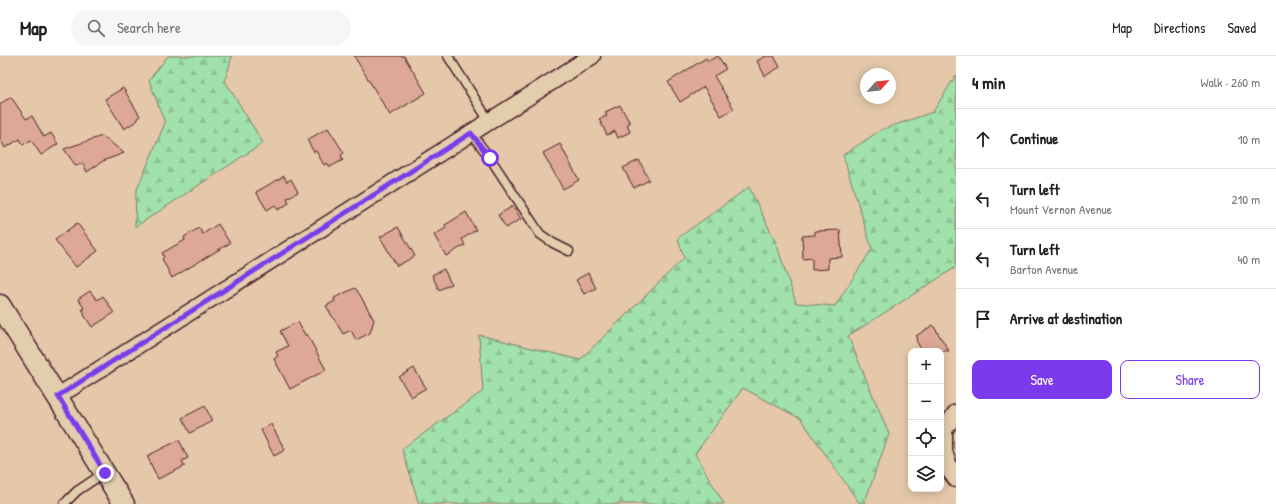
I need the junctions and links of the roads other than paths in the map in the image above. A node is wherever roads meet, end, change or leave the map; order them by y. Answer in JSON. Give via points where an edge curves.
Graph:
{"nodes":[{"id":1,"x":448,"y":56,"type":"edge"},
{"id":2,"x":592,"y":56,"type":"edge"},
{"id":3,"x":489,"y":122,"type":"junction"},
{"id":4,"x":471,"y":133,"type":"junction"},
{"id":5,"x":569,"y":251,"type":"dead end"},
{"id":6,"x":0,"y":305,"type":"edge"},
{"id":7,"x":58,"y":396,"type":"junction"},
{"id":8,"x":956,"y":413,"type":"edge"},
{"id":9,"x":105,"y":473,"type":"junction"},
{"id":10,"x":956,"y":480,"type":"edge"},
{"id":11,"x":64,"y":504,"type":"edge"},
{"id":12,"x":124,"y":504,"type":"edge"}],
"edges":[{"from":1,"to":3,"type":"lane"},
{"from":2,"to":3,"type":"street"},
{"from":3,"to":4,"type":"street"},
{"from":4,"to":5,"type":"lane","via":[[540,234]]},
{"from":4,"to":7,"type":"street"},
{"from":6,"to":7,"type":"street"},
{"from":7,"to":9,"type":"street"},
{"from":8,"to":10,"type":"street","via":[[944,430],[944,452]]},
{"from":9,"to":11,"type":"lane","via":[[77,491]]},
{"from":9,"to":12,"type":"street"}]}
